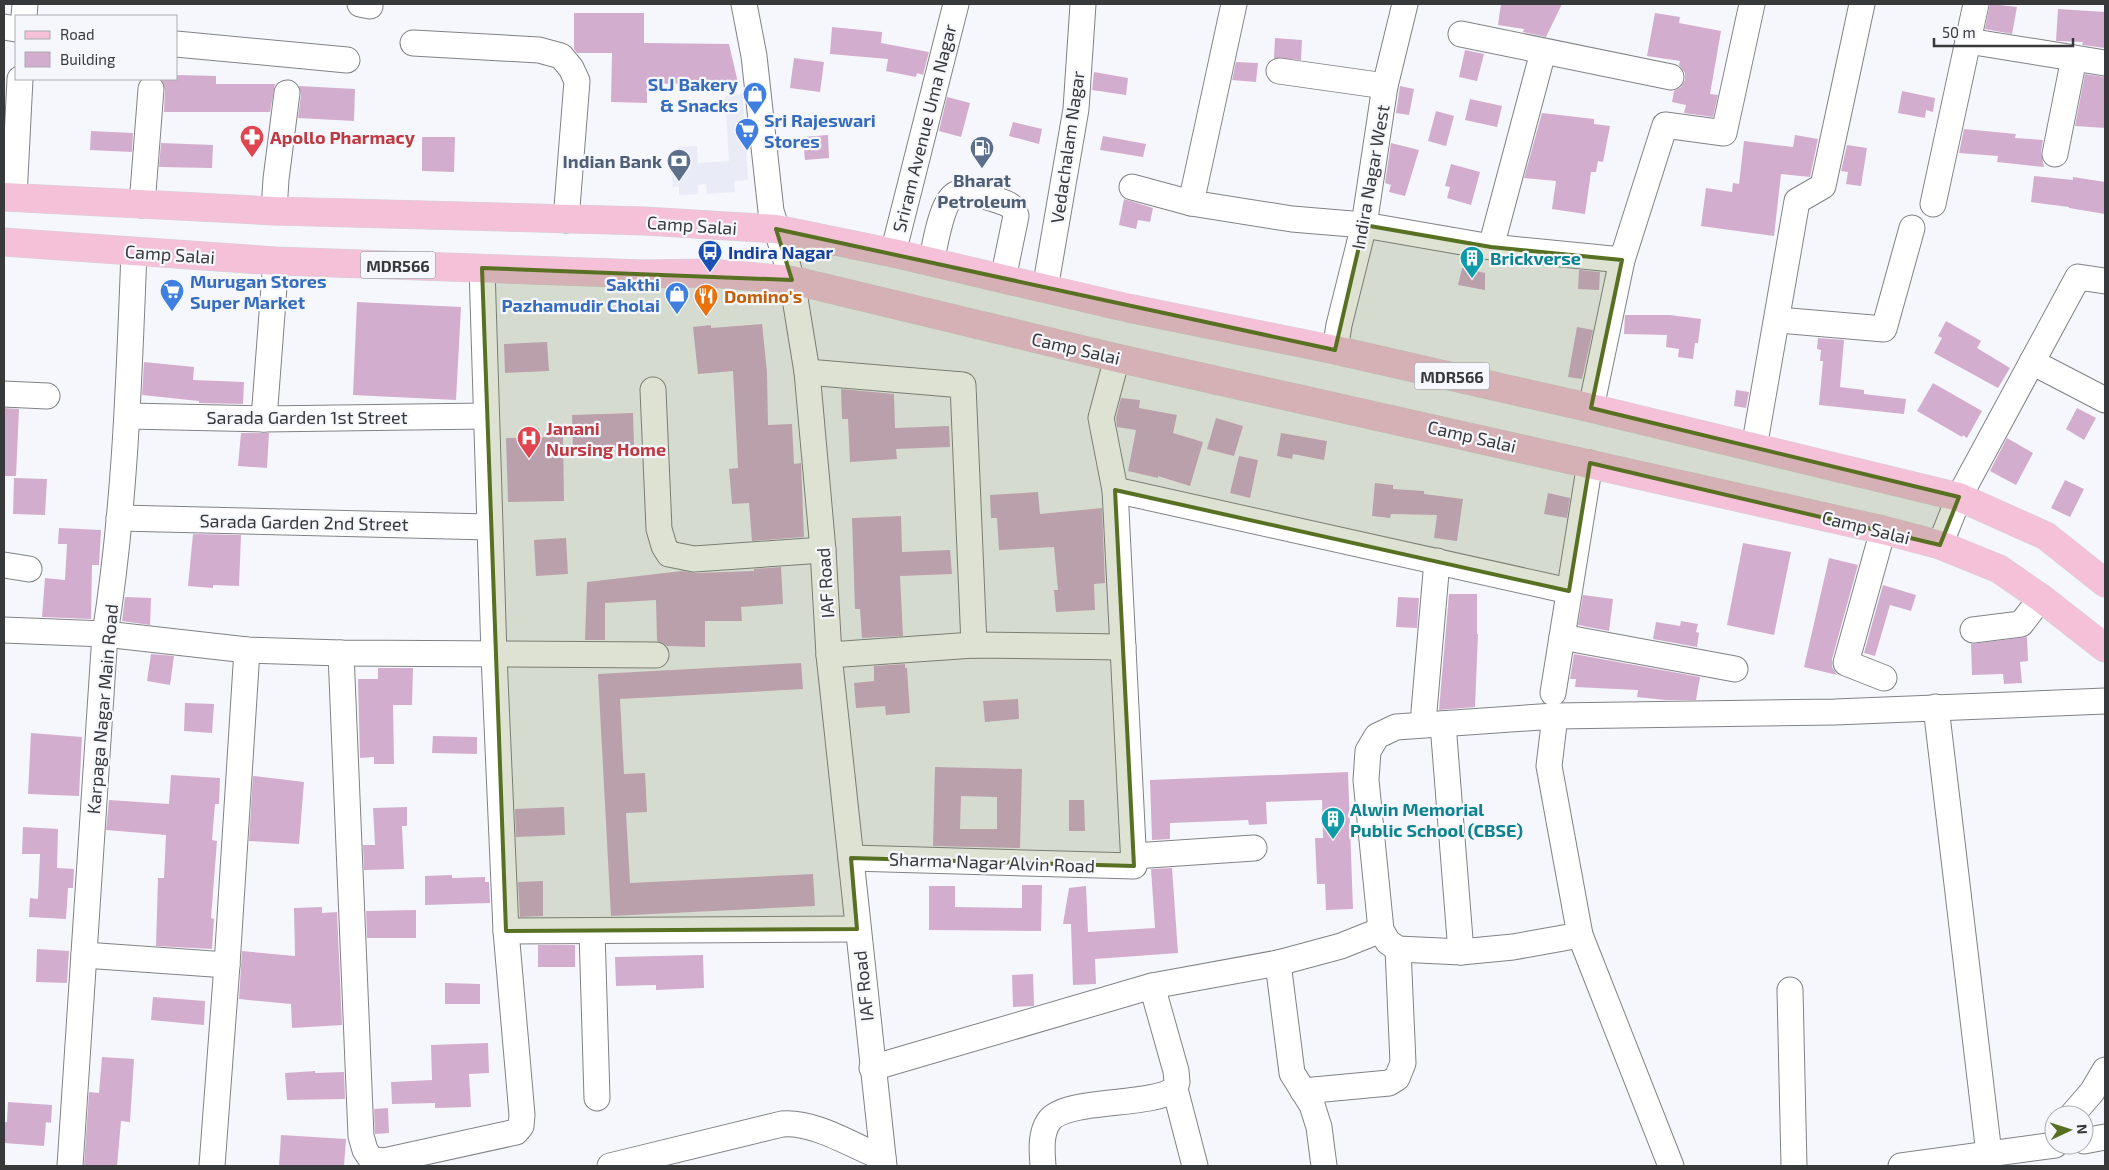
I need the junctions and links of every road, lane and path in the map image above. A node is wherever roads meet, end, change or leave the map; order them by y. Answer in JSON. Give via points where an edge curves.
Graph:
{"nodes":[{"id":1,"x":744,"y":4,"type":"edge"},
{"id":2,"x":956,"y":4,"type":"edge"},
{"id":3,"x":1083,"y":4,"type":"edge"},
{"id":4,"x":1234,"y":4,"type":"edge"},
{"id":5,"x":1405,"y":4,"type":"edge"},
{"id":6,"x":1752,"y":4,"type":"edge"},
{"id":7,"x":1862,"y":4,"type":"edge"},
{"id":8,"x":1976,"y":4,"type":"edge"},
{"id":9,"x":1461,"y":34,"type":"dead end"},
{"id":10,"x":1968,"y":41,"type":"junction"},
{"id":11,"x":178,"y":44,"type":"edge"},
{"id":12,"x":413,"y":44,"type":"dead end"},
{"id":13,"x":1543,"y":52,"type":"junction"},
{"id":14,"x":2074,"y":58,"type":"junction"},
{"id":15,"x":347,"y":60,"type":"dead end"},
{"id":16,"x":2105,"y":63,"type":"edge"},
{"id":17,"x":1279,"y":71,"type":"dead end"},
{"id":18,"x":1671,"y":77,"type":"dead end"},
{"id":19,"x":20,"y":80,"type":"edge"},
{"id":20,"x":1385,"y":86,"type":"junction"},
{"id":21,"x":151,"y":89,"type":"dead end"},
{"id":22,"x":288,"y":93,"type":"dead end"},
{"id":23,"x":2055,"y":154,"type":"dead end"},
{"id":24,"x":1132,"y":187,"type":"dead end"},
{"id":25,"x":9,"y":197,"type":"edge"},
{"id":26,"x":1191,"y":203,"type":"junction"},
{"id":27,"x":142,"y":204,"type":"junction"},
{"id":28,"x":1933,"y":204,"type":"dead end"},
{"id":29,"x":274,"y":211,"type":"junction"},
{"id":30,"x":566,"y":220,"type":"junction"},
{"id":31,"x":1364,"y":225,"type":"junction"},
{"id":32,"x":1912,"y":228,"type":"dead end"},
{"id":33,"x":776,"y":229,"type":"junction"},
{"id":34,"x":4,"y":242,"type":"edge"},
{"id":35,"x":1491,"y":248,"type":"junction"},
{"id":36,"x":134,"y":252,"type":"junction"},
{"id":37,"x":893,"y":253,"type":"junction"},
{"id":38,"x":1622,"y":260,"type":"junction"},
{"id":39,"x":276,"y":261,"type":"junction"},
{"id":40,"x":931,"y":262,"type":"junction"},
{"id":41,"x":482,"y":268,"type":"junction"},
{"id":42,"x":1003,"y":279,"type":"junction"},
{"id":43,"x":792,"y":280,"type":"junction"},
{"id":44,"x":2105,"y":281,"type":"edge"},
{"id":45,"x":1045,"y":289,"type":"junction"},
{"id":46,"x":1778,"y":320,"type":"junction"},
{"id":47,"x":1335,"y":350,"type":"junction"},
{"id":48,"x":1117,"y":358,"type":"junction"},
{"id":49,"x":2032,"y":362,"type":"junction"},
{"id":50,"x":807,"y":372,"type":"junction"},
{"id":51,"x":653,"y":390,"type":"dead end"},
{"id":52,"x":4,"y":394,"type":"edge"},
{"id":53,"x":47,"y":396,"type":"dead end"},
{"id":54,"x":2105,"y":400,"type":"edge"},
{"id":55,"x":1591,"y":408,"type":"junction"},
{"id":56,"x":128,"y":416,"type":"junction"},
{"id":57,"x":486,"y":416,"type":"junction"},
{"id":58,"x":264,"y":419,"type":"junction"},
{"id":59,"x":1754,"y":448,"type":"junction"},
{"id":60,"x":1590,"y":463,"type":"junction"},
{"id":61,"x":1115,"y":490,"type":"junction"},
{"id":62,"x":1959,"y":497,"type":"junction"},
{"id":63,"x":119,"y":518,"type":"junction"},
{"id":64,"x":489,"y":527,"type":"junction"},
{"id":65,"x":1883,"y":530,"type":"junction"},
{"id":66,"x":1940,"y":545,"type":"junction"},
{"id":67,"x":823,"y":550,"type":"junction"},
{"id":68,"x":1437,"y":562,"type":"junction"},
{"id":69,"x":4,"y":565,"type":"edge"},
{"id":70,"x":28,"y":569,"type":"dead end"},
{"id":71,"x":2105,"y":583,"type":"edge"},
{"id":72,"x":1569,"y":591,"type":"junction"},
{"id":73,"x":2041,"y":598,"type":"junction"},
{"id":74,"x":4,"y":630,"type":"edge"},
{"id":75,"x":1973,"y":630,"type":"dead end"},
{"id":76,"x":105,"y":634,"type":"junction"},
{"id":77,"x":1562,"y":637,"type":"junction"},
{"id":78,"x":974,"y":645,"type":"junction"},
{"id":79,"x":1123,"y":647,"type":"junction"},
{"id":80,"x":2105,"y":648,"type":"edge"},
{"id":81,"x":247,"y":650,"type":"junction"},
{"id":82,"x":340,"y":653,"type":"junction"},
{"id":83,"x":494,"y":655,"type":"junction"},
{"id":84,"x":656,"y":655,"type":"dead end"},
{"id":85,"x":829,"y":655,"type":"junction"},
{"id":86,"x":1735,"y":669,"type":"dead end"},
{"id":87,"x":1884,"y":678,"type":"dead end"},
{"id":88,"x":2105,"y":701,"type":"edge"},
{"id":89,"x":1554,"y":704,"type":"junction"},
{"id":90,"x":1936,"y":707,"type":"junction"},
{"id":91,"x":1433,"y":717,"type":"junction"},
{"id":92,"x":1254,"y":848,"type":"dead end"},
{"id":93,"x":851,"y":858,"type":"junction"},
{"id":94,"x":1134,"y":861,"type":"junction"},
{"id":95,"x":857,"y":929,"type":"junction"},
{"id":96,"x":1380,"y":930,"type":"junction"},
{"id":97,"x":506,"y":931,"type":"junction"},
{"id":98,"x":592,"y":931,"type":"junction"},
{"id":99,"x":1580,"y":935,"type":"junction"},
{"id":100,"x":1398,"y":949,"type":"junction"},
{"id":101,"x":1460,"y":952,"type":"junction"},
{"id":102,"x":84,"y":956,"type":"junction"},
{"id":103,"x":1278,"y":963,"type":"junction"},
{"id":104,"x":227,"y":965,"type":"junction"},
{"id":105,"x":1152,"y":986,"type":"junction"},
{"id":106,"x":1790,"y":990,"type":"dead end"},
{"id":107,"x":871,"y":1057,"type":"junction"},
{"id":108,"x":2105,"y":1070,"type":"edge"},
{"id":109,"x":1175,"y":1089,"type":"junction"},
{"id":110,"x":1303,"y":1091,"type":"junction"},
{"id":111,"x":597,"y":1098,"type":"dead end"},
{"id":112,"x":2081,"y":1105,"type":"edge"},
{"id":113,"x":2044,"y":1143,"type":"edge"},
{"id":114,"x":1989,"y":1154,"type":"junction"},
{"id":115,"x":884,"y":1162,"type":"edge"},
{"id":116,"x":70,"y":1166,"type":"edge"},
{"id":117,"x":212,"y":1166,"type":"edge"},
{"id":118,"x":610,"y":1166,"type":"edge"},
{"id":119,"x":1043,"y":1166,"type":"edge"},
{"id":120,"x":1195,"y":1166,"type":"edge"},
{"id":121,"x":1324,"y":1166,"type":"edge"},
{"id":122,"x":1671,"y":1166,"type":"edge"},
{"id":123,"x":1794,"y":1166,"type":"edge"},
{"id":124,"x":1901,"y":1166,"type":"edge"}],
"edges":[{"from":1,"to":33,"type":"street","name":"IAF Road","via":[[754,56],[771,211]]},
{"from":2,"to":37,"type":"street","name":"Sriram Avenue Uma Nagar"},
{"from":3,"to":45,"type":"street","name":"Vedachalam Nagar","via":[[1076,109]]},
{"from":4,"to":26,"type":"street"},
{"from":5,"to":20,"type":"street","name":"Indira Nagar West"},
{"from":6,"to":38,"type":"street","via":[[1724,133],[1664,125]]},
{"from":7,"to":46,"type":"street","via":[[1823,186],[1797,201]]},
{"from":8,"to":10,"type":"street"},
{"from":9,"to":13,"type":"street"},
{"from":10,"to":14,"type":"street"},
{"from":10,"to":28,"type":"street"},
{"from":11,"to":15,"type":"street"},
{"from":12,"to":30,"type":"street","via":[[539,50],[560,56],[571,68],[577,81]]},
{"from":13,"to":18,"type":"street"},
{"from":13,"to":35,"type":"street"},
{"from":14,"to":16,"type":"street"},
{"from":14,"to":23,"type":"street"},
{"from":17,"to":20,"type":"street"},
{"from":19,"to":25,"type":"street"},
{"from":20,"to":31,"type":"street","name":"Indira Nagar West"},
{"from":21,"to":27,"type":"street"},
{"from":22,"to":29,"type":"street"},
{"from":24,"to":26,"type":"street"},
{"from":25,"to":27,"type":"main road","name":"Camp Salai","number":"MDR566"},
{"from":26,"to":31,"type":"street","via":[[1292,220]]},
{"from":27,"to":29,"type":"main road","name":"Camp Salai","number":"MDR566"},
{"from":29,"to":30,"type":"main road","name":"Camp Salai","number":"MDR566"},
{"from":30,"to":33,"type":"main road","name":"Camp Salai","number":"MDR566"},
{"from":31,"to":35,"type":"street"},
{"from":31,"to":47,"type":"street","name":"Indira Nagar West"},
{"from":32,"to":46,"type":"street","via":[[1884,329]]},
{"from":33,"to":37,"type":"main road","name":"Camp Salai","number":"MDR566"},
{"from":33,"to":43,"type":"street","name":"IAF Road"},
{"from":34,"to":36,"type":"main road","name":"Camp Salai","number":"MDR566"},
{"from":35,"to":38,"type":"street"},
{"from":36,"to":39,"type":"main road","name":"Camp Salai","number":"MDR566"},
{"from":36,"to":56,"type":"street","name":"Karpaga Nagar Main Road"},
{"from":37,"to":40,"type":"main road","name":"Camp Salai","number":"MDR566"},
{"from":38,"to":55,"type":"street"},
{"from":39,"to":41,"type":"main road","name":"Camp Salai","number":"MDR566"},
{"from":39,"to":58,"type":"street"},
{"from":40,"to":42,"type":"main road","name":"Camp Salai","number":"MDR566"},
{"from":40,"to":42,"type":"street","via":[[948,201],[955,194],[966,192],[1009,204],[1014,209],[1016,216]]},
{"from":41,"to":43,"type":"main road","name":"Camp Salai","number":"MDR566","via":[[710,274]]},
{"from":41,"to":57,"type":"street"},
{"from":42,"to":45,"type":"main road","name":"Camp Salai","number":"MDR566"},
{"from":43,"to":48,"type":"main road","name":"Camp Salai","number":"MDR566"},
{"from":43,"to":50,"type":"street","name":"IAF Road"},
{"from":44,"to":49,"type":"street","via":[[2078,277]]},
{"from":45,"to":47,"type":"main road","name":"Camp Salai","number":"MDR566"},
{"from":46,"to":59,"type":"street"},
{"from":47,"to":55,"type":"main road","name":"Camp Salai","number":"MDR566"},
{"from":48,"to":60,"type":"main road","name":"Camp Salai","number":"MDR566"},
{"from":48,"to":61,"type":"street","via":[[1101,418]]},
{"from":49,"to":54,"type":"street"},
{"from":49,"to":62,"type":"street"},
{"from":50,"to":67,"type":"street","name":"IAF Road"},
{"from":50,"to":78,"type":"street","via":[[963,385]]},
{"from":51,"to":67,"type":"street","via":[[659,529],[670,554],[694,559]]},
{"from":52,"to":53,"type":"street"},
{"from":55,"to":59,"type":"main road","name":"Camp Salai","number":"MDR566"},
{"from":56,"to":58,"type":"street","name":"Sarada Garden 1st Street"},
{"from":56,"to":63,"type":"street","name":"Karpaga Nagar Main Road"},
{"from":57,"to":58,"type":"street","name":"Sarada Garden 1st Street"},
{"from":57,"to":64,"type":"street"},
{"from":59,"to":62,"type":"main road","name":"Camp Salai","number":"MDR566"},
{"from":60,"to":65,"type":"main road","name":"Camp Salai","number":"MDR566"},
{"from":60,"to":72,"type":"street"},
{"from":61,"to":68,"type":"street"},
{"from":61,"to":79,"type":"street"},
{"from":62,"to":66,"type":"street"},
{"from":62,"to":71,"type":"main road","name":"Camp Salai","number":"MDR566","via":[[2046,536]]},
{"from":63,"to":64,"type":"street","name":"Sarada Garden 2nd Street"},
{"from":63,"to":76,"type":"street","name":"Karpaga Nagar Main Road","via":[[114,581]]},
{"from":64,"to":83,"type":"street"},
{"from":65,"to":66,"type":"main road","name":"Camp Salai","number":"MDR566"},
{"from":65,"to":87,"type":"street","via":[[1846,663]]},
{"from":66,"to":73,"type":"main road","name":"Camp Salai","number":"MDR566","via":[[1998,569]]},
{"from":67,"to":85,"type":"street","name":"IAF Road"},
{"from":68,"to":72,"type":"street"},
{"from":68,"to":91,"type":"street"},
{"from":69,"to":70,"type":"street"},
{"from":72,"to":77,"type":"street"},
{"from":73,"to":75,"type":"street","via":[[2020,624]]},
{"from":73,"to":80,"type":"main road","name":"Camp Salai","number":"MDR566"},
{"from":74,"to":76,"type":"street"},
{"from":76,"to":81,"type":"street"},
{"from":76,"to":102,"type":"street","name":"Karpaga Nagar Main Road"},
{"from":77,"to":86,"type":"street"},
{"from":77,"to":89,"type":"street"},
{"from":78,"to":79,"type":"street"},
{"from":78,"to":85,"type":"street"},
{"from":79,"to":94,"type":"street"},
{"from":81,"to":82,"type":"street"},
{"from":81,"to":104,"type":"street"},
{"from":82,"to":83,"type":"street"},
{"from":82,"to":97,"type":"street","via":[[361,1136],[371,1159],[384,1160],[494,1137],[516,1132],[521,1126]]},
{"from":83,"to":84,"type":"street"},
{"from":83,"to":97,"type":"street"},
{"from":85,"to":93,"type":"street","name":"IAF Road"},
{"from":88,"to":90,"type":"street"},
{"from":89,"to":90,"type":"street","via":[[1835,712]]},
{"from":89,"to":91,"type":"street"},
{"from":89,"to":99,"type":"street","via":[[1549,766]]},
{"from":90,"to":114,"type":"street"},
{"from":91,"to":96,"type":"street","via":[[1377,736],[1368,751],[1366,780]]},
{"from":91,"to":101,"type":"street"},
{"from":92,"to":94,"type":"street","name":"Sharma Nagar Alvin Road"},
{"from":93,"to":94,"type":"street","name":"Sharma Nagar Alvin Road"},
{"from":93,"to":95,"type":"street","name":"IAF Road"},
{"from":95,"to":98,"type":"street"},
{"from":95,"to":107,"type":"street","name":"IAF Road"},
{"from":96,"to":100,"type":"street"},
{"from":96,"to":103,"type":"street","via":[[1341,946]]},
{"from":97,"to":98,"type":"street"},
{"from":98,"to":111,"type":"street"},
{"from":99,"to":101,"type":"street"},
{"from":99,"to":122,"type":"street"},
{"from":100,"to":101,"type":"street"},
{"from":100,"to":110,"type":"street","via":[[1403,1063],[1397,1078],[1389,1083]]},
{"from":102,"to":104,"type":"street"},
{"from":102,"to":116,"type":"street","name":"Karpaga Nagar Main Road"},
{"from":103,"to":105,"type":"street"},
{"from":103,"to":110,"type":"street","via":[[1292,1073]]},
{"from":104,"to":117,"type":"street"},
{"from":105,"to":107,"type":"street"},
{"from":105,"to":109,"type":"street","via":[[1176,1071]]},
{"from":106,"to":123,"type":"street"},
{"from":107,"to":115,"type":"street","name":"IAF Road"},
{"from":108,"to":112,"type":"street"},
{"from":109,"to":119,"type":"street","via":[[1161,1096],[1059,1113],[1050,1119],[1045,1129]]},
{"from":109,"to":120,"type":"street"},
{"from":110,"to":121,"type":"street","via":[[1319,1126]]},
{"from":113,"to":114,"type":"street"},
{"from":114,"to":124,"type":"street"},
{"from":115,"to":118,"type":"street","via":[[810,1127],[794,1123]]}]}
